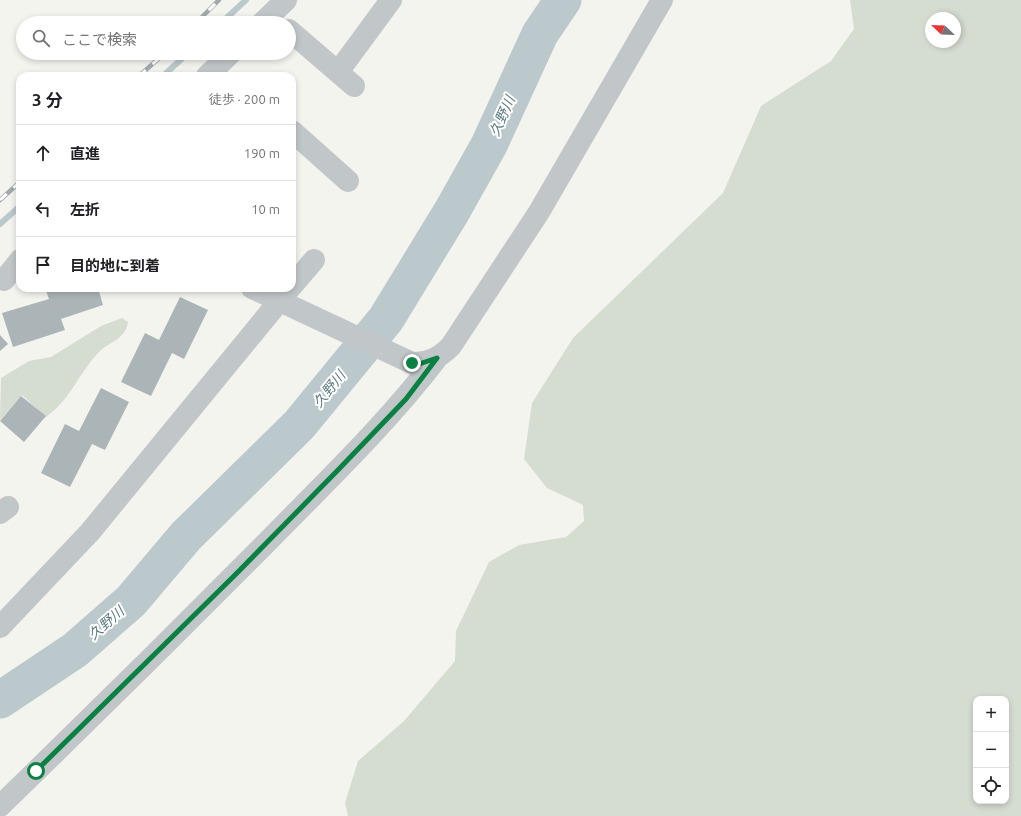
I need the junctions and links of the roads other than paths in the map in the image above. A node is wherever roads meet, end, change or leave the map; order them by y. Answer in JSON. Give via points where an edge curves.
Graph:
{"nodes":[{"id":1,"x":391,"y":0,"type":"edge"},
{"id":2,"x":662,"y":0,"type":"edge"},
{"id":3,"x":296,"y":36,"type":"edge"},
{"id":4,"x":296,"y":135,"type":"edge"},
{"id":5,"x":348,"y":181,"type":"dead end"},
{"id":6,"x":314,"y":260,"type":"dead end"},
{"id":7,"x":16,"y":266,"type":"edge"},
{"id":8,"x":8,"y":278,"type":"edge"},
{"id":9,"x":296,"y":283,"type":"edge"},
{"id":10,"x":272,"y":292,"type":"edge"},
{"id":11,"x":287,"y":295,"type":"edge"},
{"id":12,"x":437,"y":358,"type":"junction"},
{"id":13,"x":0,"y":627,"type":"edge"},
{"id":14,"x":0,"y":806,"type":"edge"}],
"edges":[{"from":1,"to":3,"type":"street","via":[[346,79]]},
{"from":2,"to":12,"type":"street","via":[[539,212],[451,346]]},
{"from":4,"to":5,"type":"street"},
{"from":6,"to":9,"type":"street"},
{"from":7,"to":8,"type":"street"},
{"from":10,"to":11,"type":"street"},
{"from":11,"to":12,"type":"street","via":[[412,363],[419,364]]},
{"from":11,"to":13,"type":"street","via":[[90,532]]},
{"from":12,"to":14,"type":"street","via":[[406,399],[338,470]]}]}
